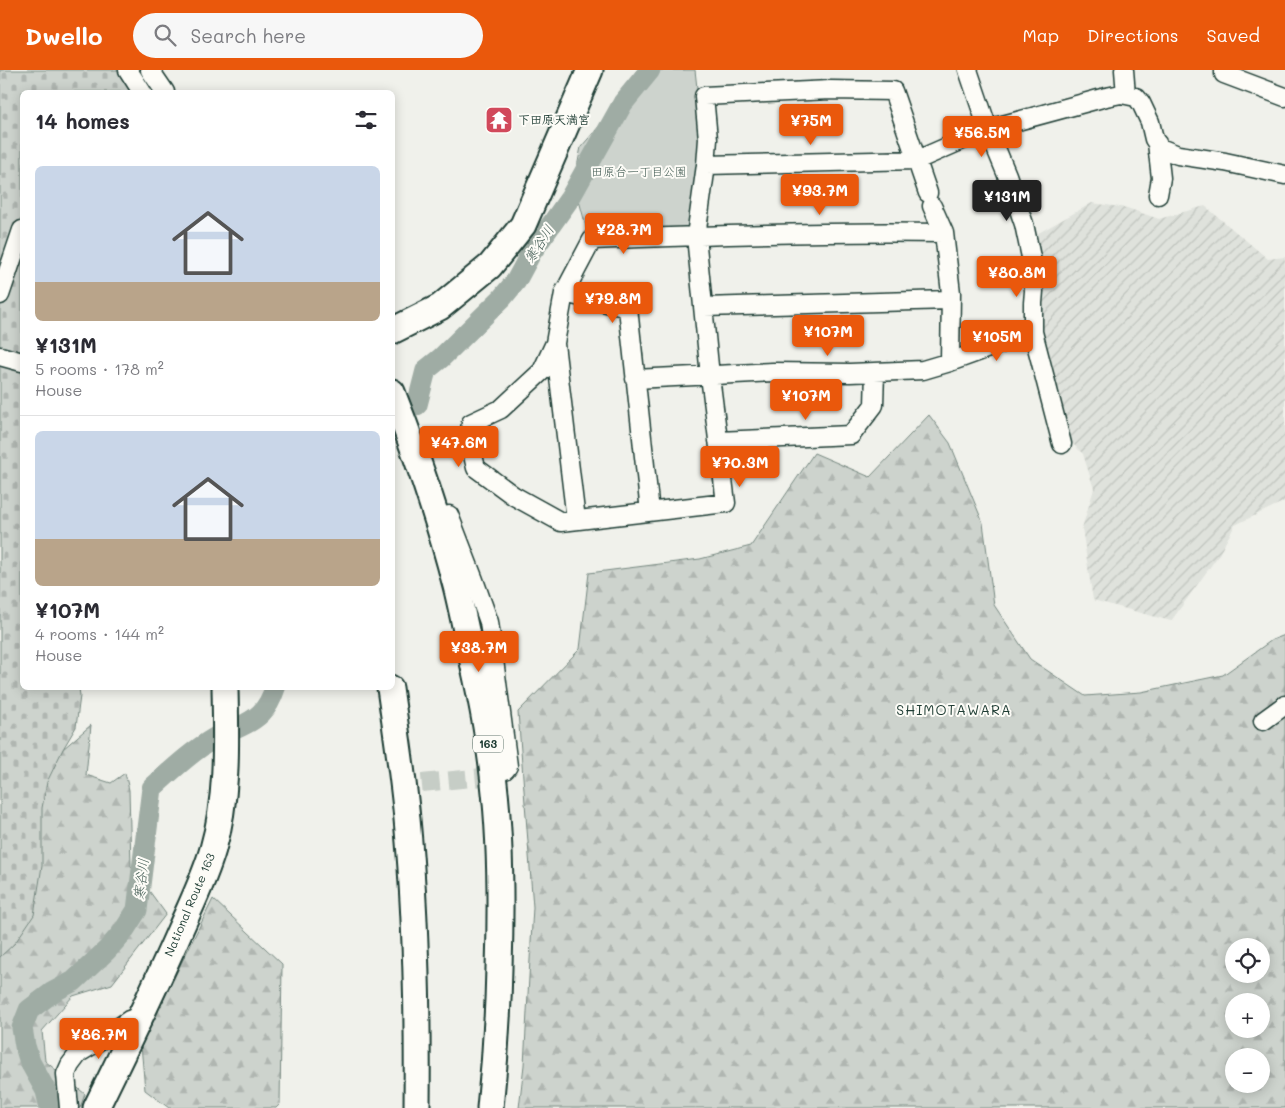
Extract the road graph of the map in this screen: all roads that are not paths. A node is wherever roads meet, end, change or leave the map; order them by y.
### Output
1 (128, 70) edge
2 (150, 70) edge
3 (590, 70) edge
4 (968, 70) edge
5 (1124, 70) edge
6 (1224, 70) edge
7 (141, 90) edge
8 (164, 90) edge
9 (1126, 95) junction
10 (1285, 97) edge
11 (988, 129) junction
12 (1156, 143) junction
13 (917, 160) junction
14 (706, 164) junction
15 (1285, 175) edge
16 (1158, 195) dead end
17 (944, 233) junction
18 (20, 236) edge
19 (696, 236) junction
20 (564, 293) junction
21 (0, 295) edge
22 (950, 300) junction
23 (704, 307) junction
24 (395, 330) edge
25 (1033, 332) junction
26 (555, 344) junction
27 (0, 356) edge
28 (20, 361) edge
29 (950, 362) junction
30 (875, 372) junction
31 (710, 376) junction
32 (636, 379) junction
33 (395, 400) edge
34 (718, 441) junction
35 (1062, 444) dead end
36 (650, 512) junction
37 (449, 515) dead end
38 (576, 520) junction
39 (465, 583) junction
40 (225, 690) edge
41 (378, 690) edge
42 (390, 690) edge
43 (1285, 705) edge
44 (1263, 721) dead end
45 (505, 770) dead end
46 (395, 781) dead end
47 (141, 1016) junction
48 (68, 1108) edge
49 (96, 1108) edge
50 (418, 1108) edge
51 (490, 1108) edge

1 - 7 street
2 - 8 street
3 - 24 highway
4 - 11 street
5 - 9 street
6 - 10 street
9 - 11 street
9 - 12 street
11 - 13 street
11 - 25 street
12 - 15 street
12 - 16 street
13 - 14 street
13 - 14 street
13 - 17 street
14 - 19 street
17 - 19 street
17 - 22 street
18 - 21 street
19 - 20 street
19 - 23 street
20 - 26 street
20 - 32 street
22 - 23 street
22 - 29 street
23 - 31 street
25 - 29 street
25 - 35 street
26 - 38 street
26 - 38 street
27 - 28 street
29 - 30 street
30 - 31 street
30 - 34 street
31 - 32 street
31 - 34 street
32 - 36 street
33 - 39 highway, 163
34 - 36 street
36 - 38 street
37 - 39 street
39 - 45 street
39 - 51 highway, 163
40 - 47 highway, National Route 163
41 - 46 street
42 - 50 highway
43 - 44 street
47 - 48 street
47 - 49 highway, National Route 163

